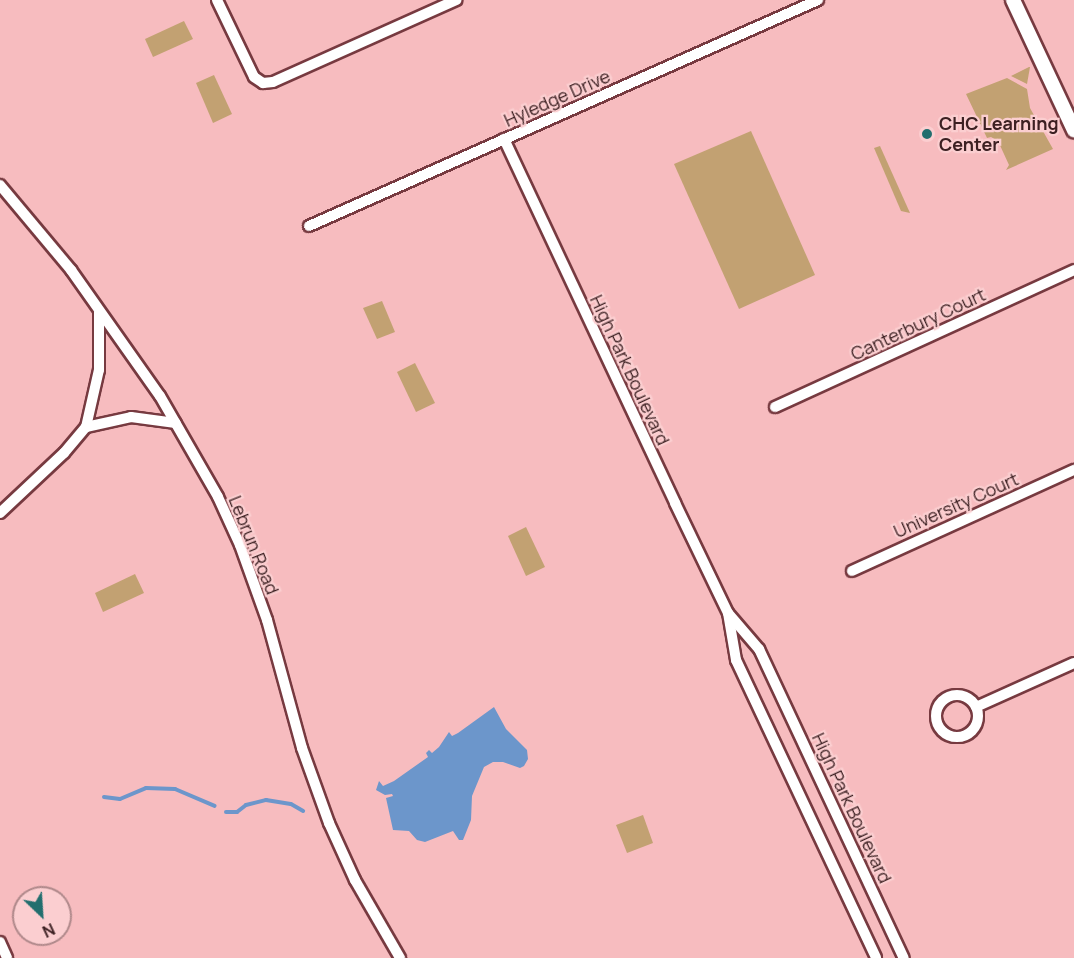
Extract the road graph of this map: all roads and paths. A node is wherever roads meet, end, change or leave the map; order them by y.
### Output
1 (217, 0) edge
2 (456, 0) edge
3 (818, 0) edge
4 (1013, 0) edge
5 (1074, 130) edge
6 (504, 139) junction
7 (0, 185) edge
8 (309, 226) dead end
9 (1074, 270) edge
10 (99, 312) junction
11 (775, 407) dead end
12 (176, 423) junction
13 (86, 426) junction
14 (1074, 470) edge
15 (0, 513) edge
16 (852, 571) dead end
17 (728, 613) junction
18 (1074, 663) edge
19 (976, 707) dead end
20 (0, 942) edge
21 (7, 958) edge
22 (400, 958) edge
23 (876, 958) edge
24 (904, 958) edge

1 - 2 street
3 - 6 street, Hyledge Drive
4 - 5 street
6 - 8 street, Hyledge Drive
6 - 17 street, High Park Boulevard
7 - 10 street, Lebrun Road
9 - 11 street, Canterbury Court
10 - 12 street, Lebrun Road
10 - 13 street
12 - 13 street
12 - 22 street, Lebrun Road
13 - 15 street
14 - 16 street, University Court
17 - 23 street, High Park Boulevard
17 - 24 street, High Park Boulevard
18 - 19 street
20 - 21 street

